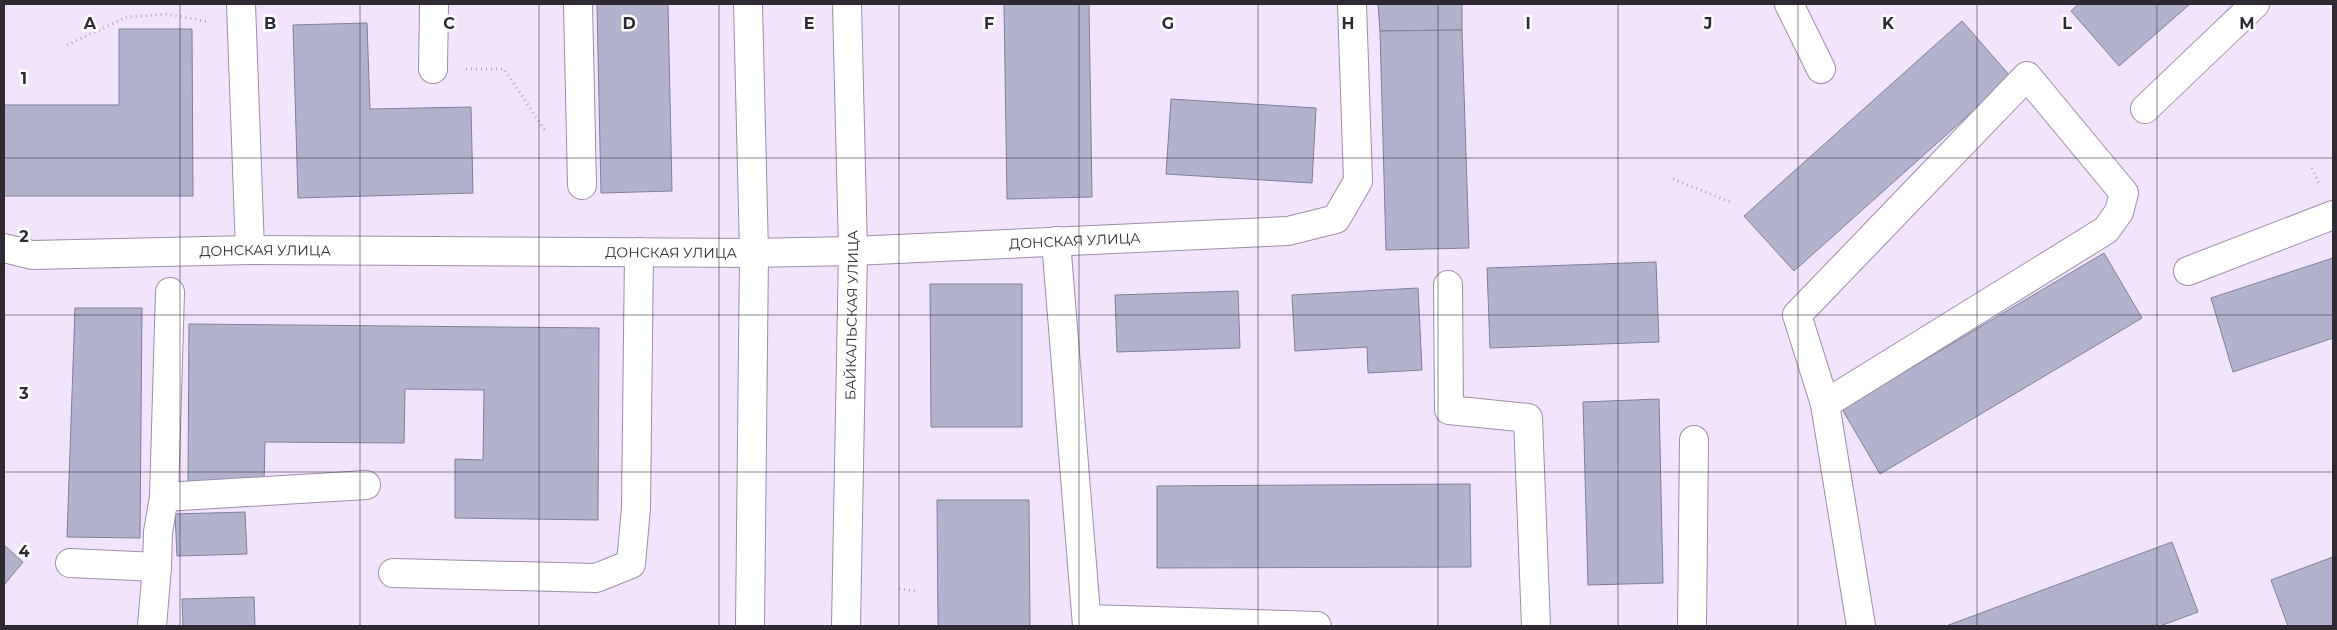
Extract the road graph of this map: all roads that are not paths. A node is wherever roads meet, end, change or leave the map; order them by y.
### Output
1 (434, 4) edge
2 (578, 4) edge
3 (748, 4) edge
4 (847, 4) edge
5 (1352, 4) edge
6 (1789, 4) edge
7 (2255, 4) edge
8 (242, 14) edge
9 (433, 69) road end
10 (1821, 69) dead end
11 (2144, 109) dead end
12 (582, 185) dead end
13 (2333, 215) edge
14 (1056, 242) junction
15 (250, 250) junction
16 (853, 251) junction
17 (639, 252) junction
18 (754, 253) junction
19 (5, 254) edge
20 (2188, 271) dead end
21 (1448, 284) dead end
22 (170, 292) dead end
23 (1825, 404) junction
24 (1694, 440) dead end
25 (366, 485) dead end
26 (164, 497) junction
27 (70, 563) dead end
28 (157, 567) junction
29 (393, 573) dead end
30 (1087, 623) edge
31 (152, 626) edge
32 (750, 626) edge
33 (846, 626) edge
34 (1317, 626) edge
35 (1536, 626) edge
36 (1692, 626) edge
37 (1861, 626) edge

1 - 9 street
2 - 12 street
3 - 18 street
4 - 16 street, БАЙКАЛЬСКАЯ УЛИЦА
5 - 14 street, ДОНСКАЯ УЛИЦА
6 - 10 street
7 - 11 street
8 - 15 street
13 - 20 street
14 - 16 street, ДОНСКАЯ УЛИЦА
14 - 30 street
15 - 17 street, ДОНСКАЯ УЛИЦА
15 - 19 street, ДОНСКАЯ УЛИЦА
16 - 18 street, ДОНСКАЯ УЛИЦА
16 - 33 street, БАЙКАЛЬСКАЯ УЛИЦА
17 - 18 street, ДОНСКАЯ УЛИЦА
17 - 29 street
18 - 32 street
21 - 35 street
22 - 26 street
23 - 23 street
23 - 37 street
24 - 36 street
25 - 26 street
26 - 28 street
27 - 28 street
28 - 31 street
30 - 34 street

